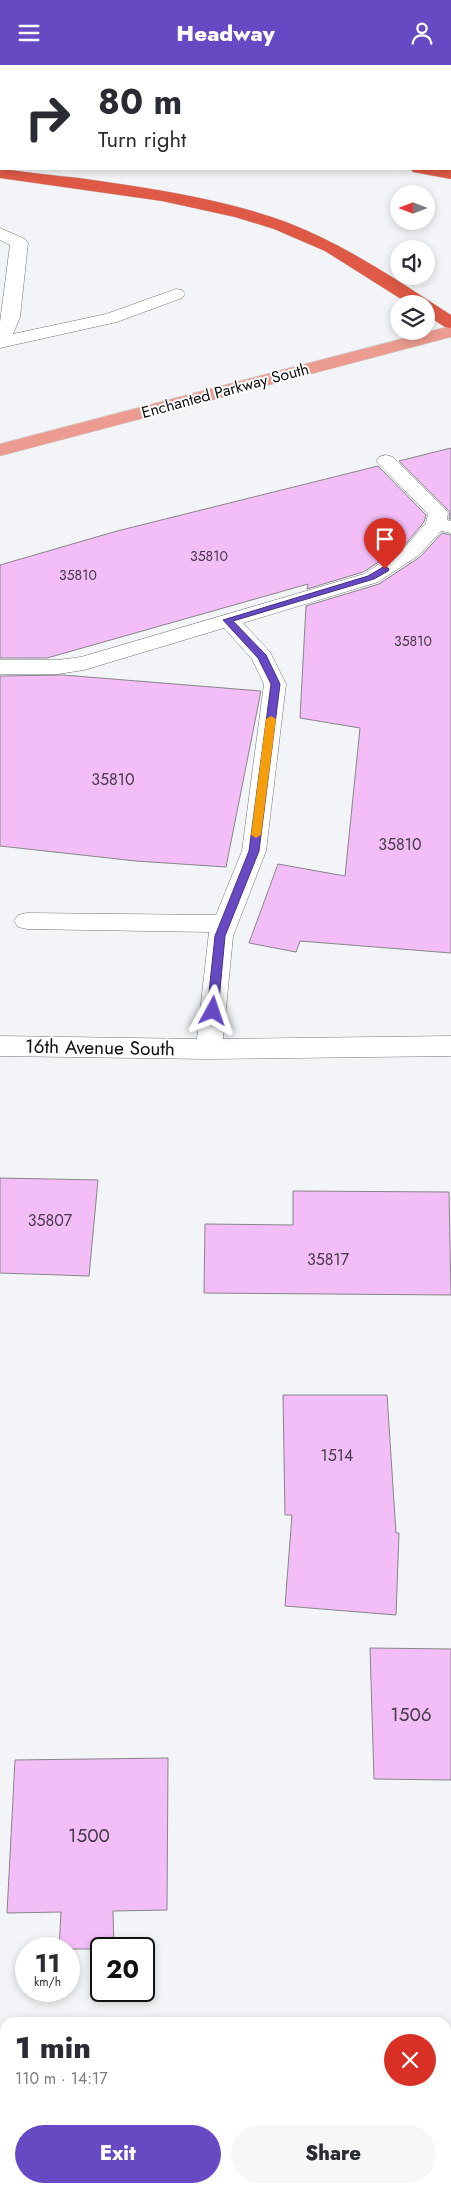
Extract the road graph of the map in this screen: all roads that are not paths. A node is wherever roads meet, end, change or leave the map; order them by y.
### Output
1 (425, 170) edge
2 (0, 173) edge
3 (451, 174) edge
4 (0, 233) edge
5 (19, 243) junction
6 (0, 244) edge
7 (176, 294) dead end
8 (407, 295) edge
9 (435, 313) edge
10 (6, 317) edge
11 (451, 323) edge
12 (451, 331) edge
13 (0, 342) edge
14 (0, 450) edge
15 (386, 461) dead end
16 (444, 525) edge
17 (228, 620) junction
18 (0, 667) edge
19 (27, 921) dead end
20 (224, 924) junction
21 (0, 1045) edge
22 (451, 1046) edge
23 (209, 1049) junction
24 (351, 1049) junction
25 (451, 1056) edge

1 - 3 highway
2 - 8 highway
4 - 5 street
5 - 6 street
5 - 10 street
7 - 13 street
9 - 11 highway
10 - 13 street
12 - 14 main road, Enchanted Parkway South
15 - 16 street
16 - 17 street
17 - 18 street
17 - 20 street
19 - 20 street
20 - 23 street
21 - 23 street, 16th Avenue South
22 - 24 street, 16th Avenue South
23 - 24 street, 16th Avenue South
24 - 25 street, 16th Avenue South

